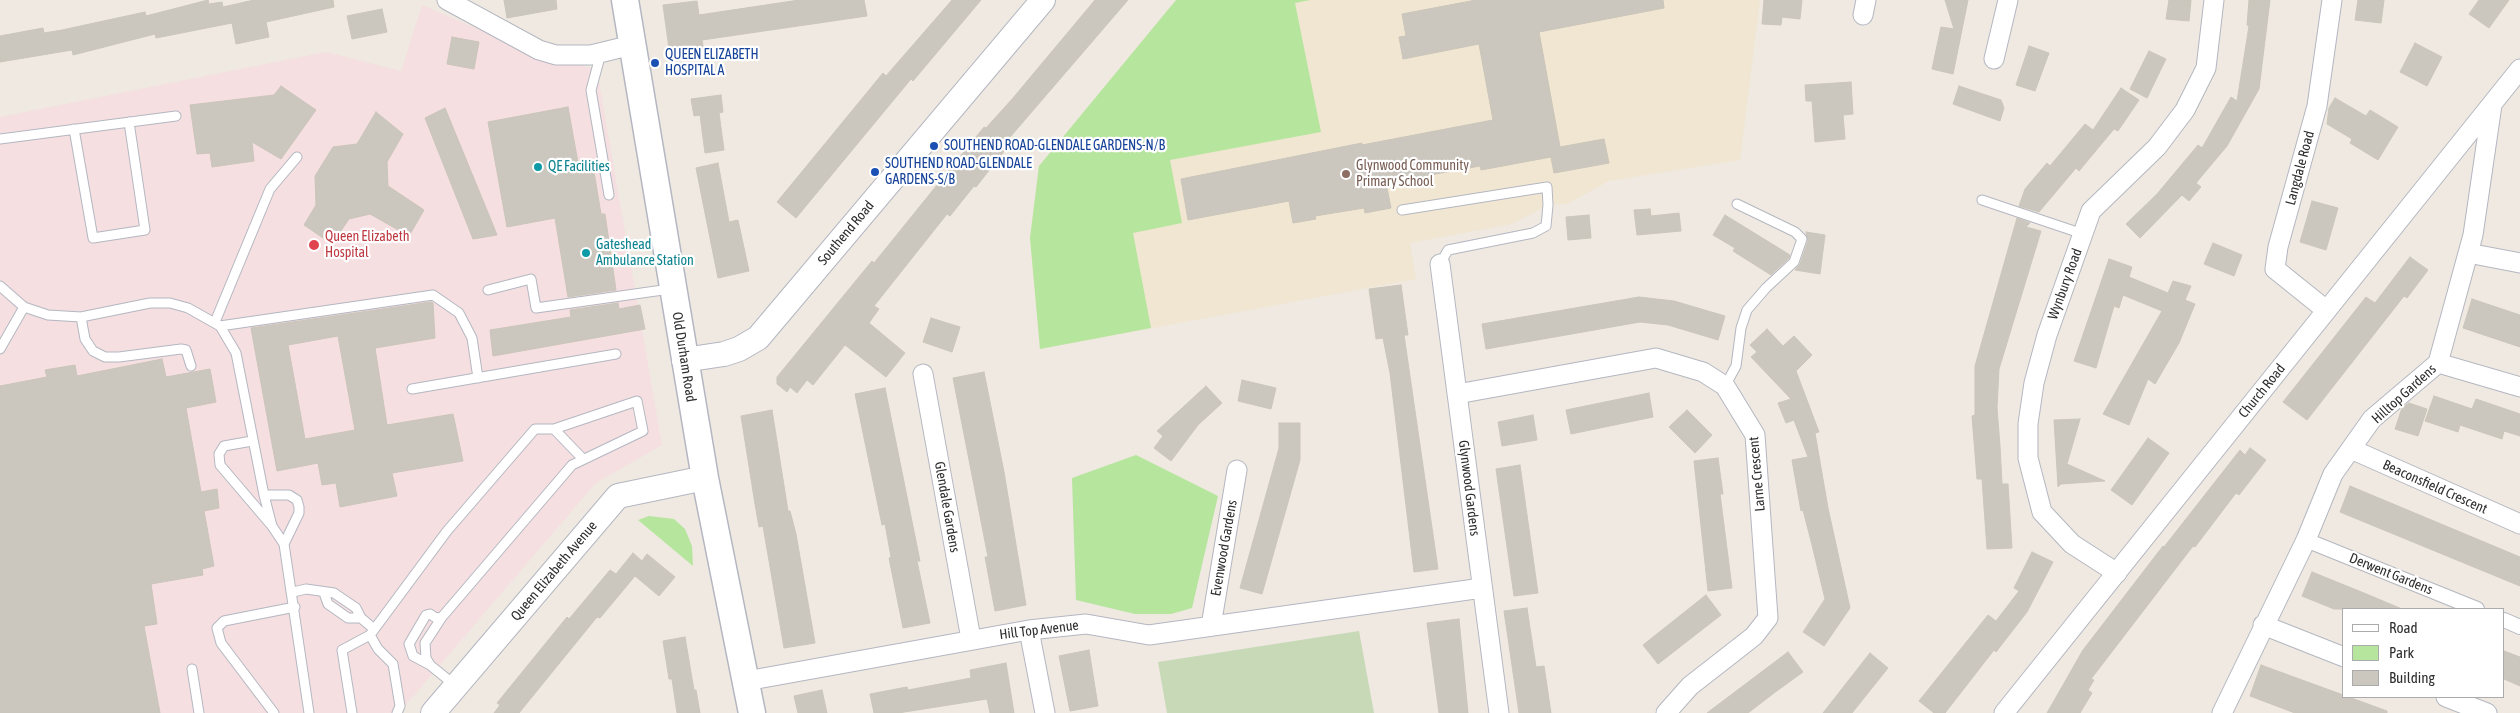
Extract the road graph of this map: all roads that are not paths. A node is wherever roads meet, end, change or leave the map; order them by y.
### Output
1 (447, 0) edge
2 (625, 0) edge
3 (1043, 0) edge
4 (2008, 0) edge
5 (2214, 0) edge
6 (2332, 0) edge
7 (632, 45) junction
8 (601, 52) junction
9 (1994, 59) dead end
10 (2520, 69) edge
11 (2493, 104) junction
12 (176, 116) dead end
13 (129, 122) junction
14 (74, 129) junction
15 (0, 139) edge
16 (297, 157) dead end
17 (610, 195) dead end
18 (1982, 200) dead end
19 (1737, 204) dead end
20 (1402, 210) dead end
21 (2083, 234) junction
22 (2468, 253) junction
23 (2520, 263) edge
24 (1440, 264) joint
25 (0, 286) edge
26 (673, 289) junction
27 (488, 290) dead end
28 (24, 307) junction
29 (2326, 310) junction
30 (81, 317) junction
31 (217, 324) junction
32 (0, 349) edge
33 (616, 354) dead end
34 (684, 360) junction
35 (2438, 363) junction
36 (191, 366) dead end
37 (923, 374) dead end
38 (478, 378) junction
39 (1725, 386) junction
40 (2520, 387) edge
41 (412, 389) dead end
42 (1457, 394) junction
43 (554, 429) junction
44 (252, 441) junction
45 (2351, 449) junction
46 (583, 459) junction
47 (1237, 470) dead end
48 (705, 478) junction
49 (264, 495) junction
50 (2520, 524) edge
51 (272, 526) junction
52 (2306, 540) junction
53 (284, 544) junction
54 (2117, 573) junction
55 (1482, 588) junction
56 (293, 592) junction
57 (324, 593) junction
58 (295, 607) junction
59 (2475, 608) edge
60 (442, 617) junction
61 (361, 618) junction
62 (2505, 620) edge
63 (2263, 625) junction
64 (1211, 626) junction
65 (2520, 627) edge
66 (1029, 630) junction
67 (372, 632) junction
68 (971, 639) junction
69 (2342, 656) edge
70 (430, 665) junction
71 (192, 669) dead end
72 (746, 681) junction
73 (456, 686) junction
74 (2449, 698) edge
75 (199, 713) edge
76 (274, 713) edge
77 (309, 713) edge
78 (352, 713) edge
79 (397, 713) edge
80 (433, 713) edge
81 (752, 713) edge
82 (1045, 713) edge
83 (1499, 713) edge
84 (1666, 713) edge
85 (2004, 713) edge
86 (2222, 713) edge
87 (2488, 713) edge

1 - 8 street
2 - 7 main road, Old Durham Road
3 - 34 street, Southend Road
4 - 9 street
5 - 21 street, Wynbury Road
6 - 29 street, Langdale Road
7 - 8 street
7 - 26 main road, Old Durham Road
8 - 17 lane
10 - 11 street, Church Road
11 - 22 street, Hilltop Gardens
11 - 29 street, Church Road
12 - 13 lane
13 - 14 lane
13 - 14 lane
14 - 15 lane
16 - 31 lane
18 - 21 lane
19 - 39 lane
20 - 24 lane
21 - 54 street, Wynbury Road
22 - 23 street
22 - 35 street, Hilltop Gardens
24 - 42 street, Glynwood Gardens
25 - 28 lane
26 - 27 lane
26 - 34 main road, Old Durham Road
28 - 30 lane
28 - 32 lane
29 - 54 street, Church Road
30 - 31 lane
30 - 36 lane
31 - 38 lane
31 - 44 lane
33 - 38 lane
34 - 48 main road, Old Durham Road
35 - 40 street
35 - 45 street, Hilltop Gardens
37 - 68 street, Glendale Gardens
38 - 41 lane
39 - 42 street, Larne Crescent
39 - 84 street, Larne Crescent
42 - 55 street, Glynwood Gardens
43 - 46 lane
43 - 46 lane
43 - 67 lane
44 - 49 lane
44 - 51 lane
45 - 50 street, Beaconsfield Crescent
45 - 52 street, Hilltop Gardens
46 - 60 lane
47 - 64 street, Evenwood Gardens
48 - 72 main road, Old Durham Road
48 - 73 street, Queen Elizabeth Avenue
49 - 51 lane
49 - 53 lane
51 - 53 lane
52 - 59 street, Derwent Gardens
52 - 63 street, Hilltop Gardens
53 - 56 lane
54 - 85 street, Church Road
55 - 64 street, Hill Top Avenue
55 - 83 street, Glynwood Gardens
56 - 57 lane
56 - 58 lane
57 - 61 lane
57 - 61 lane
58 - 76 lane
58 - 77 lane
60 - 70 lane
60 - 70 lane
61 - 67 lane
62 - 65 street
63 - 69 street
63 - 86 street, Hilltop Gardens
64 - 66 street, Hill Top Avenue
66 - 68 street, Hill Top Avenue
66 - 82 street
67 - 78 lane
67 - 79 lane
68 - 72 street, Hill Top Avenue
70 - 73 lane
71 - 75 lane
72 - 81 main road, Old Durham Road
73 - 80 street, Queen Elizabeth Avenue
74 - 87 street

